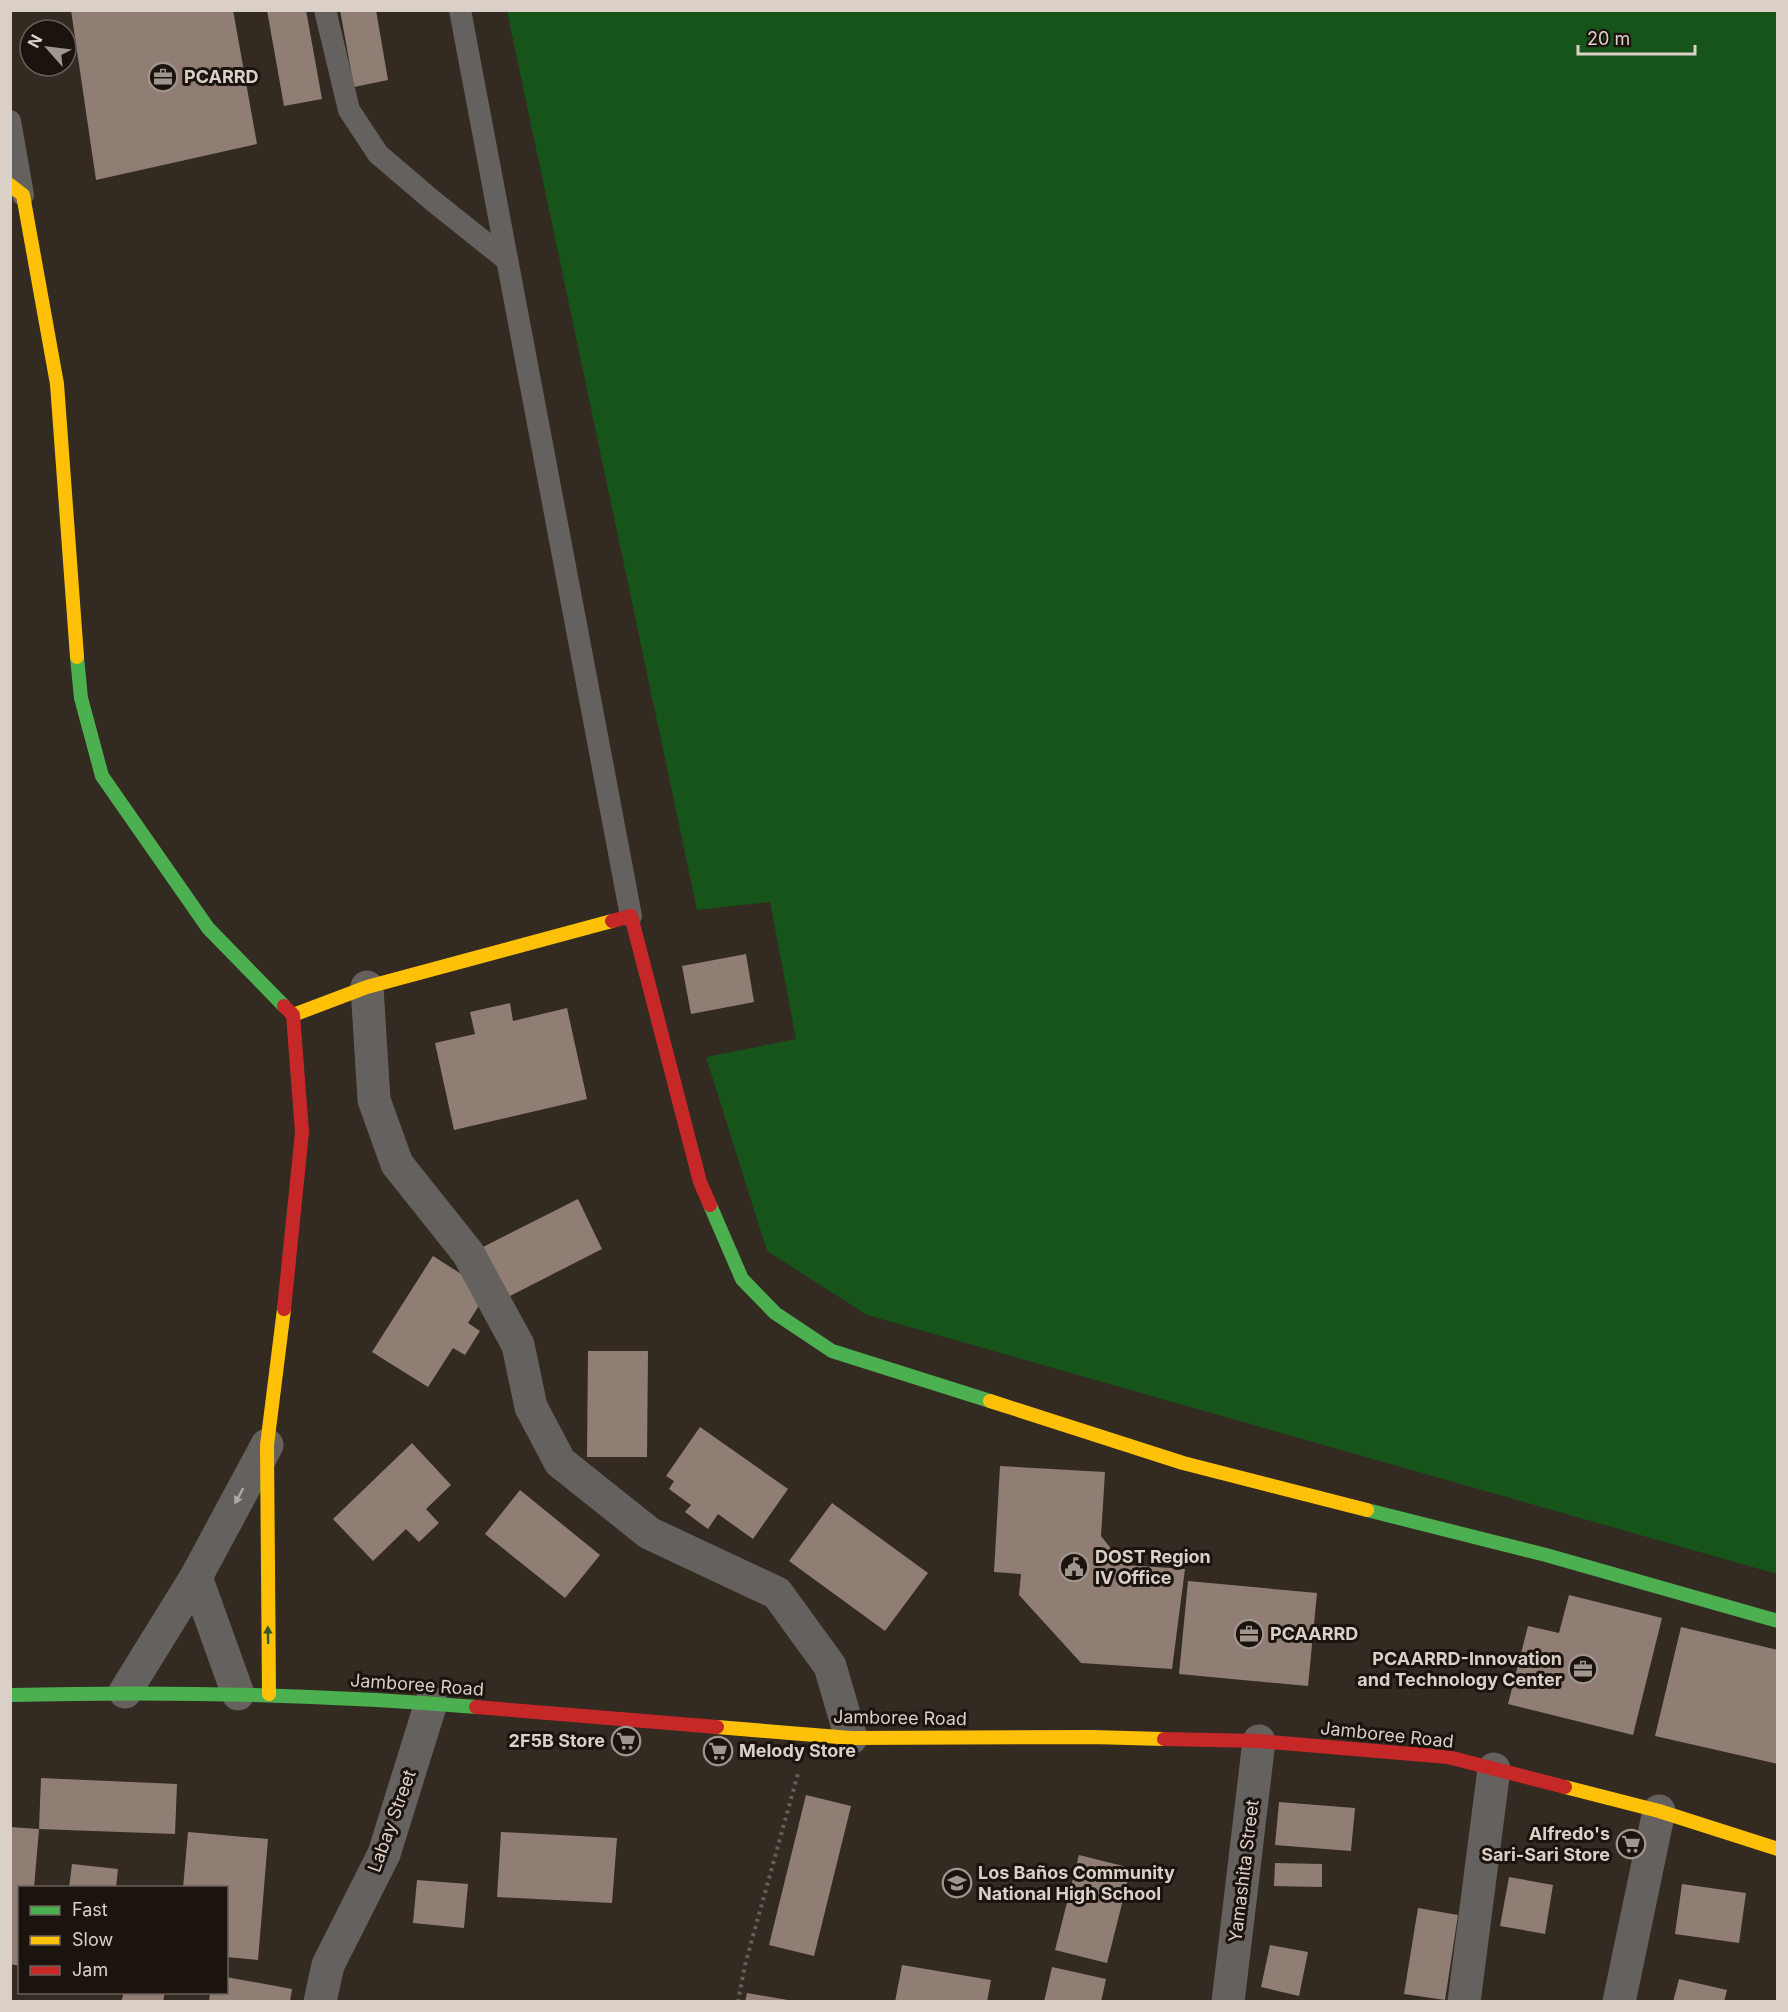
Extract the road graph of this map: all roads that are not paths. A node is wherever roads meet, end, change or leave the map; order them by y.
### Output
1 (325, 10) edge
2 (460, 10) edge
3 (10, 121) edge
4 (17, 190) edge
5 (507, 260) junction
6 (631, 916) junction
7 (367, 987) junction
8 (293, 1015) junction
9 (267, 1444) junction
10 (196, 1577) junction
11 (1778, 1621) edge
12 (125, 1692) junction
13 (253, 1694) junction
14 (10, 1695) edge
15 (431, 1703) junction
16 (851, 1738) junction
17 (1259, 1741) junction
18 (1494, 1769) junction
19 (1659, 1811) junction
20 (1778, 1849) edge
21 (320, 2001) edge
22 (1228, 2001) edge
23 (1464, 2001) edge
24 (1619, 2001) edge

1 - 5 lane
2 - 5 lane
3 - 4 lane
4 - 8 street
5 - 6 lane
6 - 7 street
6 - 11 street
7 - 8 street
7 - 16 street
8 - 9 street
9 -> 10 street
13 -> 9 street
10 - 12 street
10 - 13 street
12 - 13 street, Jamboree Road
12 - 14 street, Jamboree Road
13 - 15 street, Jamboree Road
15 - 16 street, Jamboree Road
15 - 21 street, Labay Street
16 - 17 street, Jamboree Road
17 - 18 street, Jamboree Road
17 - 22 street, Yamashita Street
18 - 19 street, Jamboree Road
18 - 23 street
19 - 20 street, Jamboree Road
19 - 24 street

